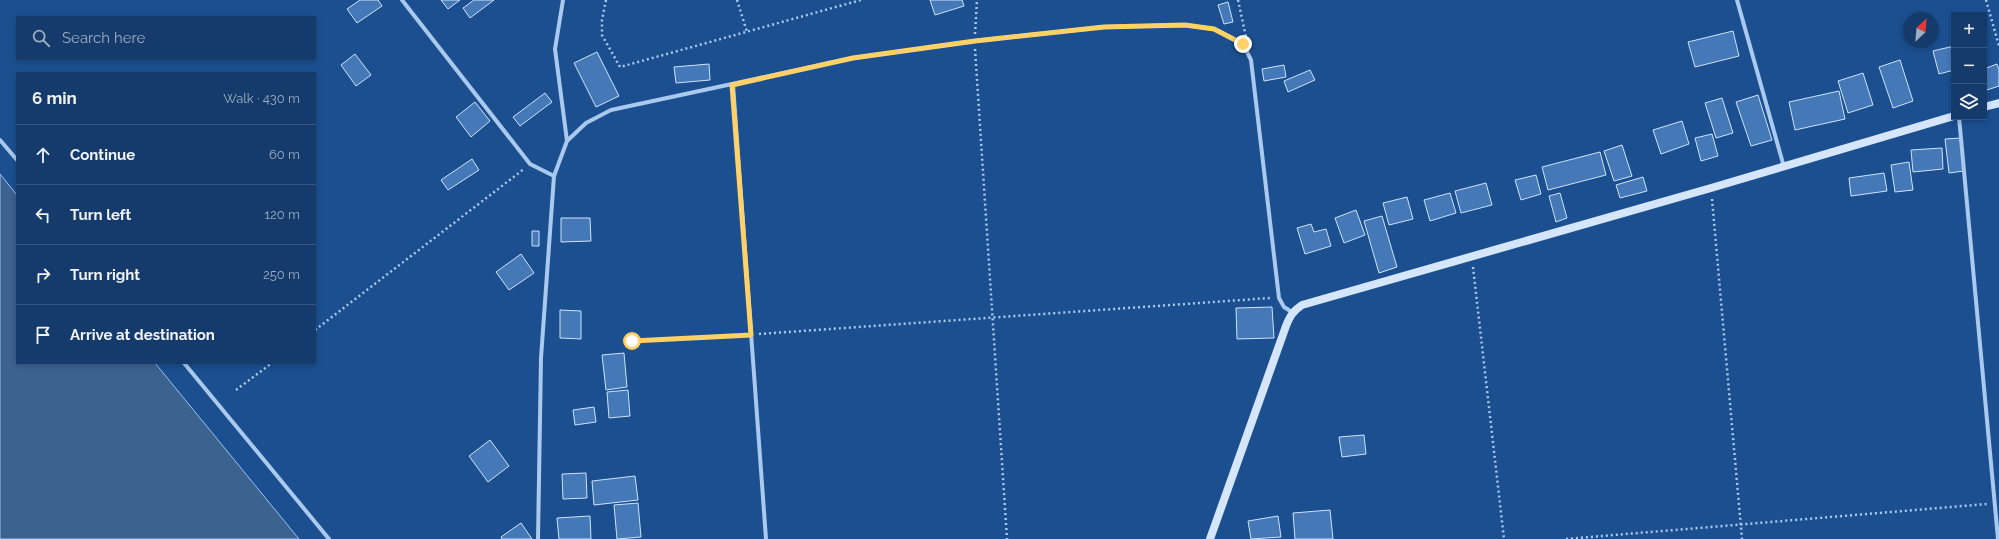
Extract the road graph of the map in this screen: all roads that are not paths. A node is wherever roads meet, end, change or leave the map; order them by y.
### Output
1 (402, 0) edge
2 (563, 0) edge
3 (1737, 0) edge
4 (732, 85) junction
5 (1999, 103) edge
6 (1987, 106) edge
7 (1951, 117) edge
8 (1959, 120) edge
9 (0, 140) edge
10 (567, 141) junction
11 (16, 159) edge
12 (1784, 166) junction
13 (554, 176) junction
14 (1292, 312) junction
15 (185, 364) edge
16 (329, 539) edge
17 (538, 539) edge
18 (766, 539) edge
19 (1210, 539) edge
20 (1998, 539) edge

1 - 13 street
2 - 10 street
3 - 12 street
4 - 10 street
4 - 14 street
4 - 18 street
5 - 6 street
7 - 12 street
8 - 20 street
9 - 11 street
10 - 13 street
12 - 14 street
13 - 17 street
14 - 19 street
15 - 16 street

